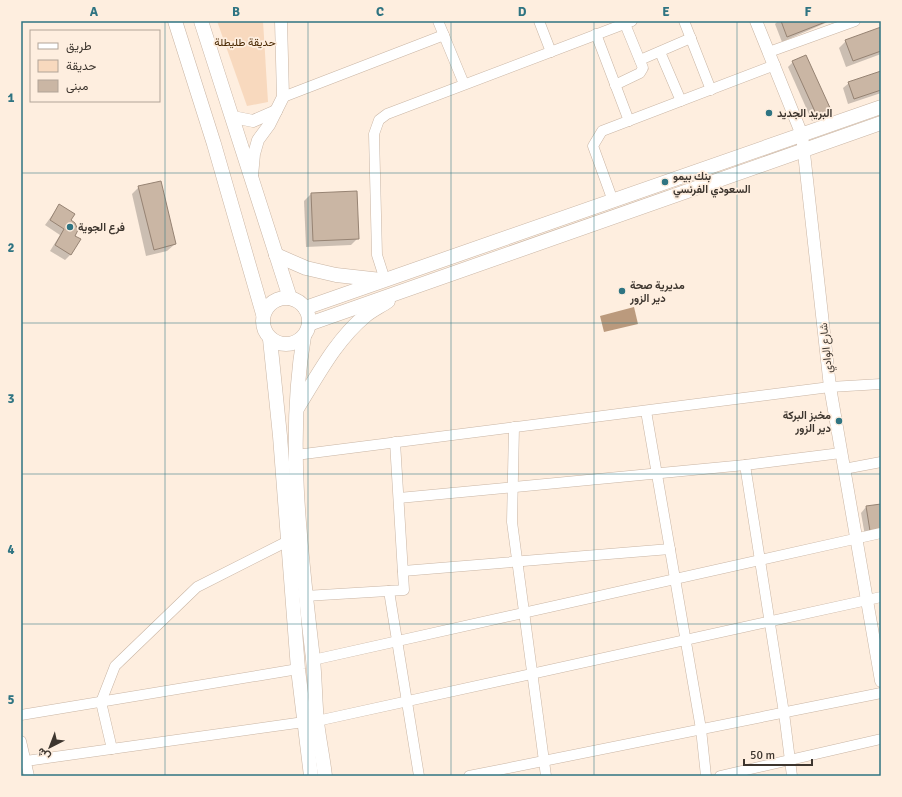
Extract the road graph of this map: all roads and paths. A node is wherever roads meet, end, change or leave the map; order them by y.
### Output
1 (175, 21) edge
2 (201, 21) edge
3 (281, 21) edge
4 (539, 21) edge
5 (684, 21) edge
6 (756, 21) edge
7 (441, 22) edge
8 (628, 22) edge
9 (850, 22) edge
10 (608, 25) edge
11 (596, 34) junction
12 (444, 35) junction
13 (691, 38) junction
14 (551, 52) junction
15 (660, 52) junction
16 (769, 52) junction
17 (640, 60) junction
18 (775, 65) junction
19 (464, 84) junction
20 (615, 85) junction
21 (711, 90) junction
22 (283, 97) junction
23 (681, 101) junction
24 (881, 107) edge
25 (276, 111) junction
26 (233, 117) junction
27 (629, 121) junction
28 (881, 123) edge
29 (802, 136) junction
30 (804, 150) junction
31 (252, 176) junction
32 (612, 201) junction
33 (276, 255) junction
34 (385, 280) junction
35 (406, 289) junction
36 (290, 298) junction
37 (305, 308) junction
38 (263, 314) junction
39 (306, 330) junction
40 (270, 339) junction
41 (881, 384) edge
42 (830, 388) junction
43 (297, 409) junction
44 (646, 411) junction
45 (514, 427) junction
46 (395, 442) junction
47 (841, 453) junction
48 (296, 455) junction
49 (881, 462) edge
50 (745, 465) junction
51 (844, 470) junction
52 (657, 473) junction
53 (512, 487) junction
54 (399, 498) junction
55 (881, 533) edge
56 (856, 538) junction
57 (288, 541) junction
58 (670, 549) junction
59 (760, 560) junction
60 (517, 562) junction
61 (403, 572) junction
62 (675, 579) junction
63 (389, 591) junction
64 (305, 596) junction
65 (881, 597) edge
66 (867, 600) junction
67 (524, 613) junction
68 (770, 622) junction
69 (685, 640) junction
70 (397, 641) junction
71 (878, 650) edge
72 (313, 660) junction
73 (298, 669) junction
74 (532, 674) junction
75 (881, 681) edge
76 (881, 693) edge
77 (101, 702) junction
78 (406, 702) junction
79 (784, 713) junction
80 (21, 715) edge
81 (310, 722) junction
82 (701, 729) junction
83 (881, 739) edge
84 (21, 741) edge
85 (112, 749) junction
86 (789, 760) junction
87 (26, 761) junction
88 (545, 761) junction
89 (29, 776) edge
90 (310, 776) edge
91 (325, 776) edge
92 (419, 776) edge
93 (469, 776) edge
94 (546, 776) edge
95 (706, 776) edge
96 (720, 776) edge
97 (792, 776) edge

1 - 38 main road
2 - 26 main road
3 - 22 street
4 - 14 street
5 - 13 street
6 - 16 street, شارع الوادي
7 - 12 street
8 - 10 street
8 - 17 street
9 - 16 street
10 - 11 street
11 - 14 street
11 - 20 street
12 - 19 street
12 - 22 street
13 - 15 street
13 - 21 street
14 - 19 street
15 - 17 street
15 - 23 street
16 - 18 street, شارع الوادي
17 - 20 street
18 - 21 street
18 - 29 street, شارع الوادي
19 - 34 street
20 - 27 street
21 - 23 street
22 - 25 street
23 - 27 street
24 - 29 main road
25 - 26 street
25 - 31 street
26 - 31 main road
27 - 32 street
28 - 30 main road
29 - 30 street, شارع الوادي
29 - 32 main road
30 - 35 main road
30 - 42 street, شارع الوادي
31 - 33 main road
32 - 34 main road
33 - 34 main road
33 - 36 main road
34 - 37 main road
35 - 39 main road
35 - 43 main road
36 - 37 main road
36 - 38 main road
37 - 39 main road
38 - 40 main road
39 - 40 main road
39 - 43 main road
40 - 57 main road
41 - 42 street
42 - 44 street
42 - 47 street, شارع الوادي
43 - 48 main road
44 - 45 street
44 - 52 street
45 - 46 street
45 - 53 street
46 - 48 street
46 - 54 street
47 - 50 street
47 - 51 street, شارع الوادي
48 - 64 main road
49 - 51 street
50 - 52 street
50 - 59 street
51 - 56 street, شارع الوادي
52 - 53 street
52 - 58 street
53 - 54 street
53 - 60 street
54 - 61 street
55 - 56 street
56 - 59 street
56 - 66 street, شارع الوادي
57 - 73 main road
57 - 77 street
58 - 60 street
58 - 62 street
59 - 62 street
59 - 68 street
60 - 61 street
60 - 67 street
61 - 63 street
62 - 67 street
62 - 69 street
63 - 64 street
63 - 70 street
64 - 72 main road
65 - 66 street
66 - 68 street
66 - 71 street, شارع الوادي
67 - 70 street
67 - 74 street
68 - 69 street
68 - 79 street
69 - 74 street
69 - 82 street
70 - 72 street
70 - 78 street
71 - 75 street, شارع الوادي
72 - 81 main road
73 - 77 street
73 - 81 main road
74 - 78 street
74 - 88 street
76 - 79 street
77 - 80 street
77 - 85 street
78 - 81 street
78 - 92 street
79 - 82 street
79 - 86 street
81 - 85 street
81 - 90 main road
81 - 91 main road
82 - 88 street
82 - 95 street
83 - 86 street
84 - 87 street
85 - 87 street
86 - 96 street
86 - 97 street
87 - 89 street
88 - 93 street
88 - 94 street

